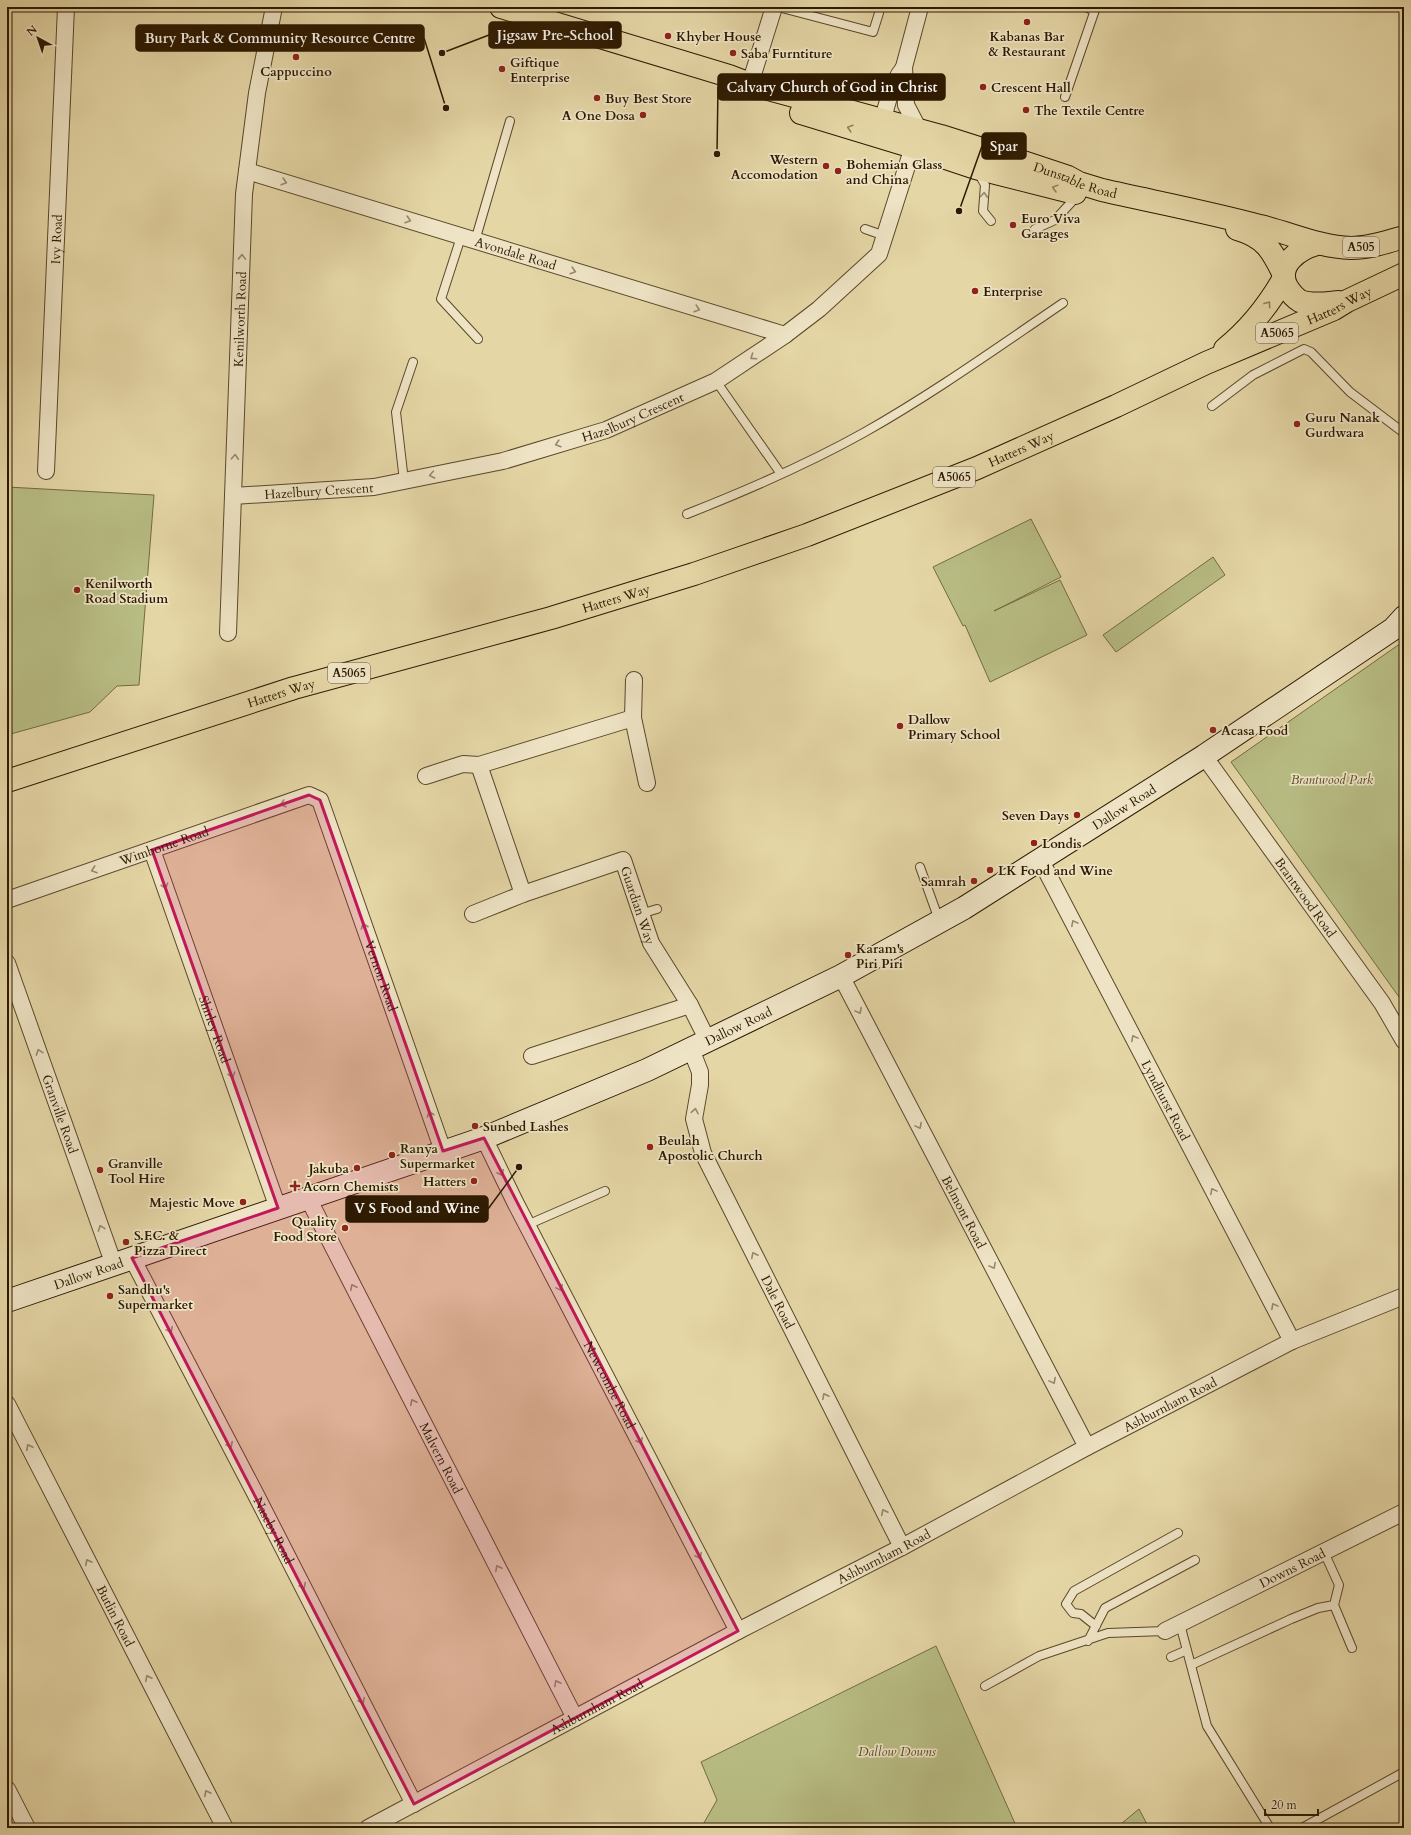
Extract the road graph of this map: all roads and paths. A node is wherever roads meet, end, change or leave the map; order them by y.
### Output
1 (66, 7) edge
2 (274, 7) edge
3 (501, 7) edge
4 (774, 7) edge
5 (778, 7) edge
6 (920, 7) edge
7 (1086, 7) edge
8 (1095, 9) edge
9 (879, 13) dead end
10 (904, 67) junction
11 (750, 84) junction
12 (1065, 97) dead end
13 (510, 121) dead end
14 (883, 130) junction
15 (916, 138) junction
16 (976, 168) junction
17 (247, 171) junction
18 (1079, 194) junction
19 (991, 221) dead end
20 (1035, 228) dead end
21 (865, 229) dead end
22 (885, 236) junction
23 (1404, 237) edge
24 (468, 239) junction
25 (1317, 244) junction
26 (1404, 274) edge
27 (1284, 276) junction
28 (1347, 301) junction
29 (1063, 303) dead end
30 (785, 335) junction
31 (478, 339) dead end
32 (413, 362) dead end
33 (1206, 363) junction
34 (716, 381) junction
35 (1212, 406) dead end
36 (1404, 432) edge
37 (46, 471) dead end
38 (781, 474) junction
39 (404, 481) junction
40 (233, 496) junction
41 (686, 514) dead end
42 (1404, 617) edge
43 (228, 633) dead end
44 (634, 680) dead end
45 (633, 718) junction
46 (1204, 756) junction
47 (480, 765) junction
48 (426, 776) dead end
49 (7, 781) edge
50 (647, 783) dead end
51 (320, 800) joint
52 (152, 850) junction
53 (1040, 859) junction
54 (920, 867) dead end
55 (523, 894) junction
56 (7, 900) edge
57 (657, 909) dead end
58 (473, 914) dead end
59 (640, 914) junction
60 (940, 922) junction
61 (7, 962) edge
62 (841, 976) junction
63 (690, 1005) junction
64 (1404, 1041) edge
65 (699, 1045) junction
66 (532, 1056) dead end
67 (484, 1138) junction
68 (443, 1151) junction
69 (604, 1191) dead end
70 (308, 1198) junction
71 (278, 1208) junction
72 (527, 1225) junction
73 (123, 1261) junction
74 (1404, 1296) edge
75 (7, 1302) edge
76 (1292, 1340) junction
77 (7, 1404) edge
78 (1087, 1447) junction
79 (1404, 1512) edge
80 (1178, 1533) dead end
81 (902, 1547) junction
82 (1324, 1552) junction
83 (1195, 1560) dead end
84 (1334, 1605) junction
85 (1180, 1624) junction
86 (1096, 1626) junction
87 (738, 1631) junction
88 (1165, 1631) joint
89 (1088, 1641) junction
90 (1352, 1648) dead end
91 (1187, 1650) junction
92 (1171, 1657) dead end
93 (1191, 1665) junction
94 (985, 1686) dead end
95 (575, 1718) junction
96 (1404, 1772) edge
97 (7, 1789) edge
98 (414, 1804) junction
99 (28, 1828) edge
100 (225, 1828) edge
101 (368, 1828) edge
102 (1270, 1828) edge
103 (1302, 1828) edge

1 - 37 street, Ivy Road
2 - 17 street, Kenilworth Road
3 - 11 main road, Dunstable Road
4 - 11 street
5 - 9 lane
6 - 10 street
7 - 8 lane
8 - 12 lane
10 - 14 street
10 - 15 street
11 - 14 main road, Dunstable Road
13 - 24 lane
14 - 15 main road, Dunstable Road
15 - 16 main road, Dunstable Road
15 - 22 street, Hazelbury Crescent
15 - 25 main road, Dunstable Road
18 -> 16 main road, Dunstable Road
19 -> 16 lane
17 -> 24 street, Avondale Road
40 -> 17 street, Kenilworth Road
18 - 20 lane
18 - 27 main road, Dunstable Road
21 - 22 lane
22 - 30 street, Hazelbury Crescent
23 - 25 main road, Dunstable Road / A505
24 -> 30 street, Avondale Road
24 - 31 lane
25 - 27 main road, Hatters Way
26 - 28 main road, Hatters Way
27 - 28 main road, Dunstable Road
33 -> 27 main road, Hatters Way / A5065
28 - 33 main road, Hatters Way / A5065
29 - 38 lane
30 -> 34 street, Hazelbury Crescent
32 - 39 lane
33 - 49 main road, Hatters Way / A5065
34 - 38 lane
34 -> 39 street, Hazelbury Crescent
35 - 36 lane
38 - 41 lane
39 - 40 street, Hazelbury Crescent
40 - 43 street, Kenilworth Road
42 - 46 street, Dallow Road
44 - 45 street
45 - 47 street
45 - 50 street
46 - 53 street, Dallow Road
46 - 64 street, Brantwood Road
47 - 48 street
47 - 55 street
51 -> 52 street, Wimborne Road
68 -> 51 street, Vernon Road
52 -> 56 street, Wimborne Road
52 -> 71 street, Shirley Road
53 - 60 street, Dallow Road
76 -> 53 street, Lyndhurst Road
54 - 60 lane
55 - 58 street, Guardian Way
55 - 59 street, Guardian Way
57 - 59 lane
59 - 63 street, Guardian Way
60 - 62 street, Dallow Road
73 -> 61 street, Granville Road
62 - 65 street, Dallow Road
62 -> 78 street, Belmont Road
63 - 65 street, Guardian Way
63 - 66 street
65 - 67 street, Dallow Road
81 -> 65 street, Dale Road
67 - 68 street, Dallow Road
67 -> 72 street, Newcombe Road
68 - 70 street, Dallow Road
69 - 72 lane
70 - 71 street, Dallow Road
95 -> 70 street, Malvern Road
71 - 73 street, Dallow Road
72 -> 87 street, Newcombe Road
73 - 75 street, Dallow Road
73 -> 98 street, Naseby Road
74 - 76 street, Ashburnham Road
76 - 78 street, Ashburnham Road
100 -> 77 street, Butlin Road
78 - 81 street, Ashburnham Road
79 - 82 street, Downs Road
80 - 86 lane
81 - 87 street, Ashburnham Road
82 - 84 lane
82 - 85 street, Downs Road
83 - 86 lane
84 - 90 lane
84 - 93 lane
85 - 88 street, Downs Road
85 - 91 lane
86 - 89 lane
87 - 95 street, Ashburnham Road
88 - 89 lane
89 - 94 lane
91 - 92 lane
91 - 93 lane
93 - 102 lane
95 - 98 street, Ashburnham Road
96 - 103 lane
97 - 99 street
98 - 101 street, Ashburnham Road

